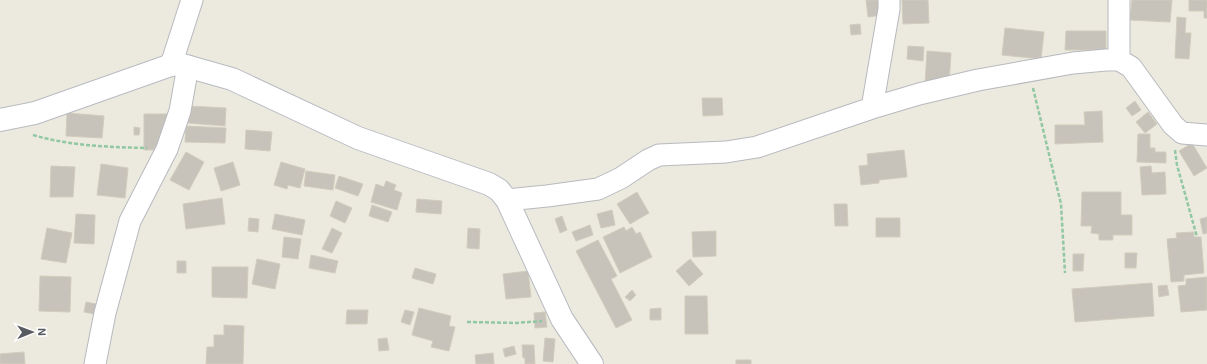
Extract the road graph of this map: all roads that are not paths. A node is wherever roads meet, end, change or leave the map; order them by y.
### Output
1 (192, 0) edge
2 (888, 0) edge
3 (1119, 0) edge
4 (1119, 60) junction
5 (180, 65) junction
6 (872, 108) junction
7 (0, 120) edge
8 (1207, 135) edge
9 (507, 200) junction
10 (95, 364) edge
11 (592, 364) edge

1 - 5 street
2 - 6 street
3 - 4 street
4 - 6 street
4 - 8 street
5 - 7 street
5 - 9 street
5 - 10 street
6 - 9 street
9 - 11 street

